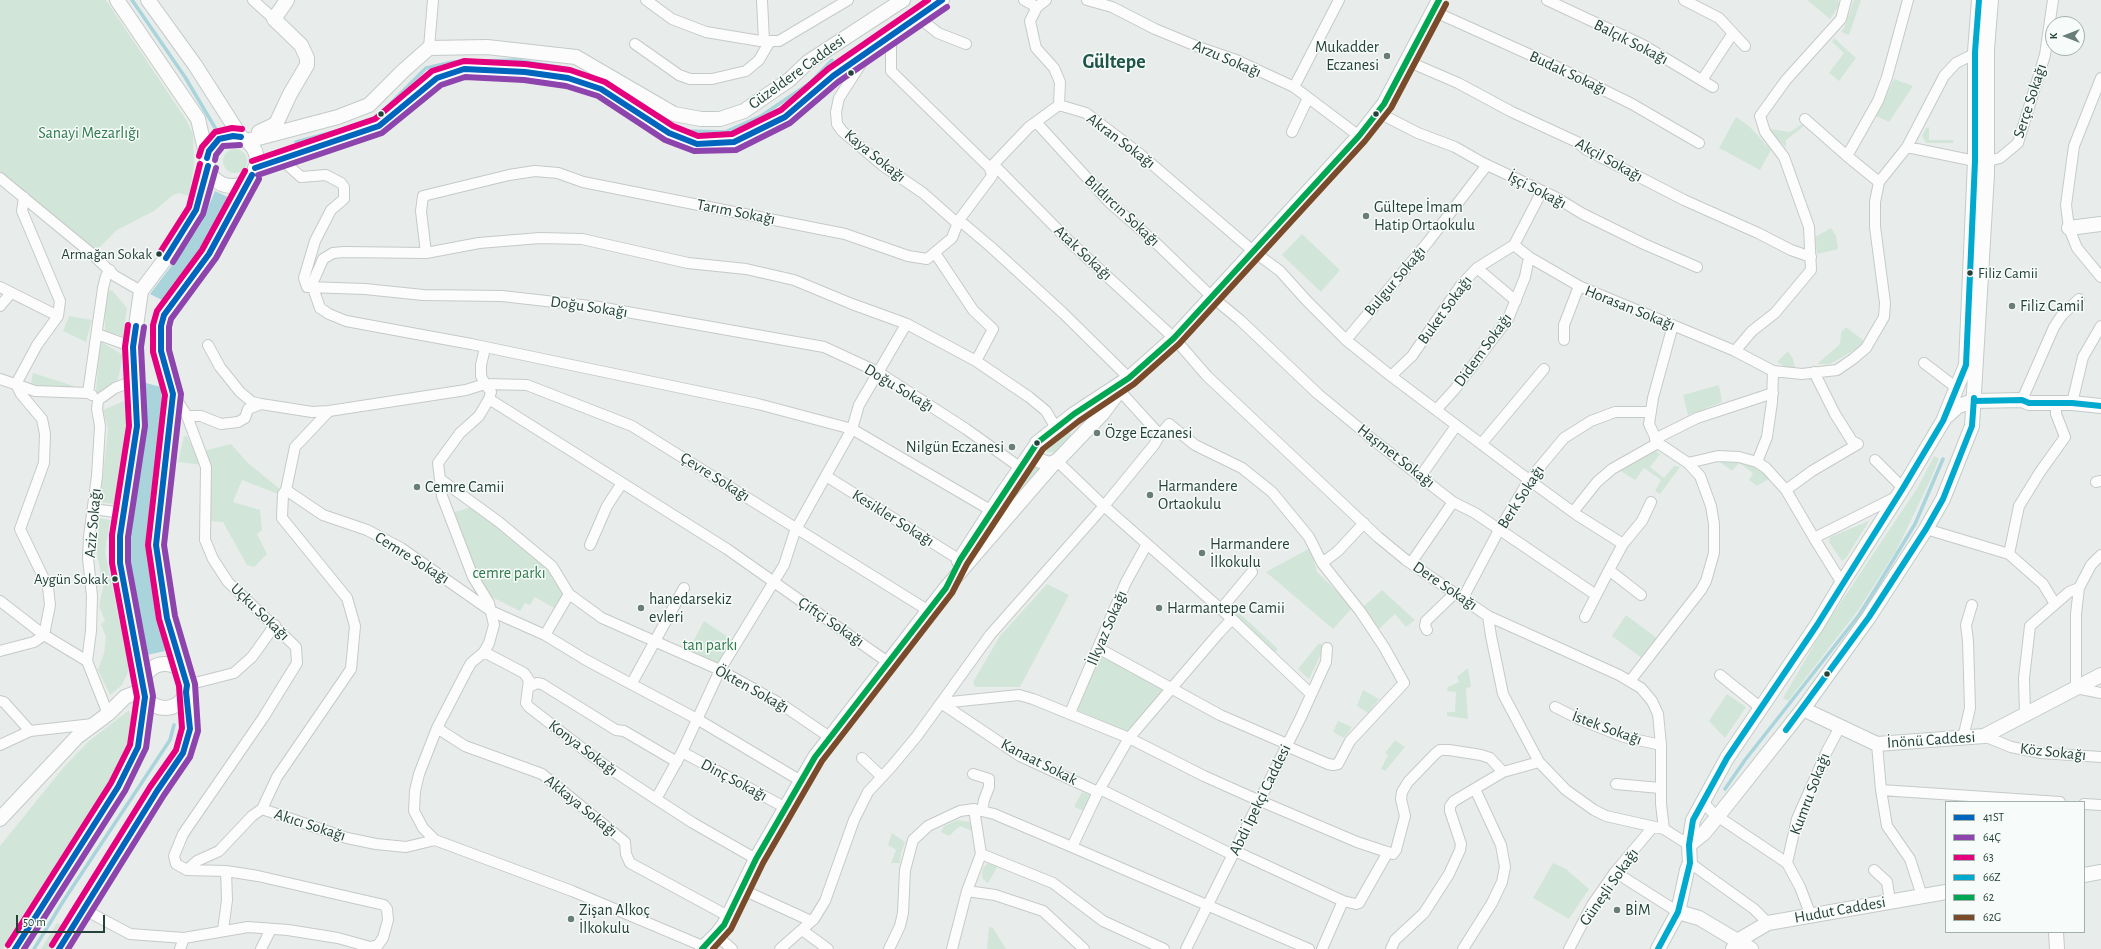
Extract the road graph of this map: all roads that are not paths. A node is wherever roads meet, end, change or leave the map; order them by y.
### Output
1 (117, 0) edge
2 (148, 0) edge
3 (253, 0) edge
4 (287, 0) edge
5 (433, 0) edge
6 (646, 0) edge
7 (762, 0) edge
8 (848, 0) edge
9 (903, 0) edge
10 (942, 0) edge
11 (1024, 0) edge
12 (1046, 0) edge
13 (1086, 0) edge
14 (1339, 0) edge
15 (1547, 0) edge
16 (1684, 0) edge
17 (1846, 0) edge
18 (1908, 0) edge
19 (1980, 0) edge
20 (1991, 0) edge
21 (2053, 0) edge
22 (1436, 6) edge
23 (1037, 7) junction
24 (918, 17) junction
25 (274, 19) junction
26 (1732, 33) junction
27 (891, 35) junction
28 (767, 41) junction
29 (635, 44) dead end
30 (966, 44) dead end
31 (1745, 46) dead end
32 (429, 48) junction
33 (1981, 50) junction
34 (869, 51) junction
35 (576, 57) junction
36 (1407, 61) junction
37 (568, 78) junction
38 (2101, 78) edge
39 (1702, 80) junction
40 (1294, 87) junction
41 (1713, 87) dead end
42 (1308, 98) junction
43 (1059, 105) junction
44 (1377, 112) junction
45 (1805, 119) dead end
46 (1036, 122) junction
47 (1292, 132) dead end
48 (1359, 136) junction
49 (244, 139) junction
50 (1699, 142) dead end
51 (1907, 147) junction
52 (1847, 156) junction
53 (280, 158) junction
54 (1981, 161) junction
55 (207, 162) junction
56 (1487, 165) junction
57 (992, 167) junction
58 (254, 172) junction
59 (1879, 182) junction
60 (2, 183) edge
61 (1542, 191) junction
62 (24, 197) junction
63 (959, 222) junction
64 (2101, 224) edge
65 (2069, 228) junction
66 (1514, 245) junction
67 (1253, 250) junction
68 (935, 253) junction
69 (426, 254) junction
70 (1529, 257) junction
71 (1811, 257) junction
72 (1697, 267) dead end
73 (1477, 268) junction
74 (110, 270) junction
75 (2101, 277) edge
76 (1579, 286) junction
77 (0, 287) edge
78 (313, 288) junction
79 (141, 291) junction
80 (11, 293) junction
81 (1212, 297) junction
82 (2079, 298) dead end
83 (1516, 301) junction
84 (0, 306) edge
85 (58, 316) junction
86 (908, 324) junction
87 (1673, 325) junction
88 (2101, 326) edge
89 (97, 334) junction
90 (1174, 338) junction
91 (1346, 340) junction
92 (1564, 340) dead end
93 (208, 345) dead end
94 (134, 347) junction
95 (485, 348) junction
96 (1735, 351) junction
97 (976, 361) junction
98 (1924, 363) dead end
99 (1544, 369) dead end
100 (1773, 371) junction
101 (878, 372) junction
102 (1814, 372) junction
103 (1391, 376) junction
104 (0, 378) edge
105 (1129, 378) junction
106 (136, 380) junction
107 (16, 384) junction
108 (485, 384) junction
109 (1958, 389) junction
110 (1120, 391) junction
111 (88, 393) junction
112 (1772, 393) junction
113 (173, 394) junction
114 (2101, 398) edge
115 (489, 399) junction
116 (2073, 399) junction
117 (98, 400) junction
118 (2022, 400) junction
119 (1974, 401) junction
120 (2056, 403) junction
121 (261, 404) junction
122 (2101, 406) edge
123 (1436, 410) junction
124 (329, 411) junction
125 (1650, 412) junction
126 (187, 416) junction
127 (1943, 421) junction
128 (1059, 425) junction
129 (1456, 426) junction
130 (852, 429) junction
131 (1160, 435) junction
132 (1078, 441) junction
133 (1657, 441) junction
134 (1037, 444) junction
135 (1482, 444) junction
136 (1875, 460) dead end
137 (1055, 462) junction
138 (1757, 462) junction
139 (1688, 464) junction
140 (1021, 468) junction
141 (826, 476) junction
142 (1420, 477) junction
143 (440, 479) junction
144 (1528, 480) junction
145 (622, 483) junction
146 (286, 490) junction
147 (1786, 490) junction
148 (1900, 492) junction
149 (1453, 502) junction
150 (1651, 502) dead end
151 (1104, 506) junction
152 (93, 509) junction
153 (992, 511) junction
154 (1574, 512) junction
155 (123, 513) junction
156 (1364, 523) junction
157 (796, 528) junction
158 (1926, 529) junction
159 (1499, 530) junction
160 (1814, 538) junction
161 (1147, 544) junction
162 (1623, 544) junction
163 (590, 545) dead end
164 (2009, 554) junction
165 (2101, 555) edge
166 (960, 560) junction
167 (1322, 563) junction
168 (1411, 563) junction
169 (1608, 570) junction
170 (1252, 572) dead end
171 (773, 583) junction
172 (1842, 583) junction
173 (684, 588) dead end
174 (946, 588) junction
175 (2079, 588) junction
176 (569, 594) junction
177 (1596, 595) junction
178 (1641, 595) dead end
179 (1458, 596) junction
180 (0, 601) edge
181 (2055, 604) junction
182 (1972, 605) dead end
183 (1221, 610) junction
184 (491, 611) junction
185 (929, 611) junction
186 (1488, 616) junction
187 (1585, 617) dead end
188 (1232, 620) junction
189 (275, 625) junction
190 (1427, 630) dead end
191 (44, 635) junction
192 (545, 635) junction
193 (654, 642) junction
194 (1098, 648) junction
195 (1327, 648) dead end
196 (0, 652) edge
197 (484, 652) junction
198 (87, 661) junction
199 (889, 663) junction
200 (720, 670) junction
201 (182, 671) junction
202 (1720, 675) dead end
203 (2101, 675) edge
204 (1630, 681) junction
205 (632, 683) junction
206 (529, 687) junction
207 (186, 688) junction
208 (1171, 688) junction
209 (2076, 688) junction
210 (144, 690) junction
211 (2101, 692) edge
212 (1311, 694) junction
213 (0, 701) edge
214 (941, 703) junction
215 (1554, 707) dead end
216 (1761, 708) junction
217 (1803, 708) junction
218 (1070, 713) junction
219 (108, 714) junction
220 (2025, 715) junction
221 (697, 719) junction
222 (95, 723) junction
223 (437, 728) junction
224 (1840, 728) junction
225 (30, 731) junction
226 (1984, 736) junction
227 (831, 738) junction
228 (1129, 738) junction
229 (1963, 738) junction
230 (1877, 744) junction
231 (0, 745) edge
232 (1287, 745) junction
233 (1661, 745) junction
234 (682, 752) junction
235 (2101, 757) edge
236 (862, 758) dead end
237 (677, 762) junction
238 (1539, 762) junction
239 (1502, 772) junction
240 (973, 774) dead end
241 (881, 776) junction
242 (801, 781) junction
243 (1616, 784) dead end
244 (1660, 788) junction
245 (1475, 789) junction
246 (1099, 790) junction
247 (1880, 790) junction
248 (656, 799) junction
249 (1260, 800) junction
250 (2045, 801) edge
251 (1703, 802) junction
252 (2085, 804) edge
253 (2101, 805) edge
254 (786, 808) junction
255 (262, 809) junction
256 (978, 810) junction
257 (1718, 816) junction
258 (0, 819) edge
259 (1654, 827) junction
260 (1664, 829) junction
261 (435, 840) junction
262 (1689, 845) junction
263 (1072, 847) junction
264 (1388, 852) junction
265 (1234, 853) junction
266 (981, 854) junction
267 (756, 859) junction
268 (1690, 863) junction
269 (1787, 863) junction
270 (187, 870) junction
271 (1874, 870) dead end
272 (226, 871) junction
273 (1615, 872) junction
274 (2101, 872) edge
275 (2085, 875) edge
276 (741, 889) junction
277 (967, 891) junction
278 (1945, 892) edge
279 (1922, 896) junction
280 (1343, 901) junction
281 (1890, 902) junction
282 (1208, 906) junction
283 (83, 909) junction
284 (1678, 912) junction
285 (728, 916) junction
286 (1811, 916) junction
287 (811, 922) junction
288 (1768, 922) junction
289 (271, 929) junction
290 (223, 930) junction
291 (802, 930) junction
292 (2056, 933) edge
293 (716, 935) junction
294 (184, 938) junction
295 (1736, 945) edge
296 (703, 948) edge
297 (15, 949) edge
298 (59, 949) edge
299 (180, 949) edge
300 (261, 949) edge
301 (732, 949) edge
302 (780, 949) edge
303 (828, 949) edge
304 (889, 949) edge
305 (952, 949) edge
306 (1084, 949) edge
307 (1164, 949) edge
308 (1186, 949) edge
309 (1309, 949) edge
310 (1322, 949) edge
311 (1391, 949) edge
312 (1463, 949) edge
313 (1569, 949) edge
314 (1658, 949) edge
315 (1751, 949) edge
316 (2057, 949) edge

1 - 55 main road
2 - 49 main road
3 - 25 street
4 - 25 main road
5 - 32 street
6 - 28 street
7 - 28 street
8 - 28 street
9 - 35 main road, Güzeldere Caddesi
10 - 24 main road, Güzeldere Caddesi
11 - 23 street
12 - 23 street
13 - 40 street, Arzu Sokağı
14 - 40 street
15 - 39 street, Balçık Sokağı
16 - 26 street
17 - 71 street
18 - 52 street
19 - 33 main road
20 - 33 main road
21 - 54 street, Serçe Sokağı
22 - 36 main road
22 - 50 street, Budak Sokağı
23 - 43 street
24 - 27 main road, Güzeldere Caddesi
24 - 30 street
25 - 49 main road
26 - 31 street
26 - 39 street
27 - 34 main road, Güzeldere Caddesi
27 - 57 street, Atak Sokağı
28 - 29 street
32 - 35 main road, Güzeldere Caddesi
32 - 49 main road
33 - 51 street
33 - 54 main road
34 - 37 main road, Güzeldere Caddesi
34 - 63 street, Kaya Sokağı
35 - 37 main road
36 - 44 main road
36 - 71 street, Akçil Sokağı
37 - 53 main road, Güzeldere Caddesi
38 - 65 street
39 - 41 street, Balçık Sokağı
40 - 42 street, Arzu Sokağı
42 - 47 street
42 - 48 street, Arzu Sokağı
43 - 46 street, Tarım Sokağı
43 - 67 street, Akran Sokağı
44 - 48 main road
44 - 56 street, İşçi Sokağı
45 - 52 street
46 - 57 street, Tarım Sokağı
46 - 81 street, Bıldırcın Sokağı
48 - 67 main road
49 - 55 main road
49 - 58 main road
51 - 54 street
51 - 59 street
52 - 59 street
53 - 58 main road, Güzeldere Caddesi
53 - 78 street
54 - 109 main road
54 - 119 main road
55 - 58 main road
55 - 79 main road
56 - 61 street, İşçi Sokağı
56 - 91 street, Bulgur Sokağı
57 - 63 street, Tarım Sokağı
57 - 90 street, Atak Sokağı
58 - 113 main road
59 - 102 street
60 - 62 street
61 - 66 street
61 - 72 street, İşçi Sokağı
62 - 74 street
62 - 85 street
63 - 68 street, Tarım Sokağı
63 - 105 street, Kaya Sokağı
64 - 65 main road
65 - 75 street
66 - 70 street
66 - 73 street, Buket Sokağı
67 - 81 main road
67 - 91 street, Akran Sokağı
68 - 69 street, Tarım Sokağı
68 - 97 street
69 - 78 street
69 - 86 street
70 - 76 street, Horasan Sokağı
70 - 83 street, Didem Sokağı
71 - 96 street
73 - 83 street
73 - 103 street, Buket Sokağı
74 - 79 street
74 - 89 street
76 - 87 street, Horasan Sokağı
76 - 92 street
77 - 80 street
78 - 95 street
78 - 101 street, Doğu Sokağı
79 - 94 main road
80 - 84 street
80 - 85 street
81 - 90 main road
81 - 142 street, Haşmet Sokağı
82 - 118 street
83 - 123 street, Didem Sokağı
85 - 107 street
86 - 97 street
86 - 101 street
87 - 96 street, Horasan Sokağı
87 - 125 street
88 - 116 street
89 - 94 street
89 - 111 street
90 - 105 main road
90 - 156 street, Dere Sokağı
91 - 103 street, Akran Sokağı
93 - 121 street, Çevre Sokağı
94 - 106 main road
95 - 108 street
95 - 130 street
96 - 100 street, Horasan Sokağı
97 - 128 street
98 - 109 street
99 - 135 street
100 - 102 street
100 - 112 street
101 - 130 street
101 - 140 street, Doğu Sokağı
102 - 147 street
103 - 123 street, Akran Sokağı
104 - 107 street
105 - 110 main road
105 - 128 main road
106 - 117 street
106 - 155 main road
107 - 111 street
107 - 191 street
108 - 115 street
108 - 124 street, Çevre Sokağı
108 - 157 street, Çevre Sokağı
109 - 127 main road
110 - 131 street
110 - 132 main road
111 - 117 street
112 - 133 street
112 - 138 street
113 - 126 street, Uçku Sokağı
113 - 201 main road
114 - 116 main road
115 - 143 street
115 - 145 street, Çiftçi Sokağı
116 - 118 main road
116 - 120 main road
116 - 122 main road
117 - 152 street, Aziz Sokağı
118 - 119 main road
118 - 120 main road
119 - 127 main road
119 - 158 main road
120 - 164 street
121 - 124 street, Çevre Sokağı
121 - 126 street
123 - 129 street, Akran Sokağı
124 - 146 street
125 - 133 street
125 - 144 street, Berk Sokağı
126 - 189 street, Uçku Sokağı
127 - 148 main road
128 - 132 main road
128 - 134 main road
129 - 135 street, Akran Sokağı
129 - 142 street
130 - 141 street
130 - 153 street
131 - 151 street
131 - 167 street
132 - 137 main road
133 - 139 street
133 - 154 street
134 - 137 main road
134 - 140 main road
135 - 144 street, Akran Sokağı
136 - 148 street
137 - 151 street
137 - 174 main road
138 - 139 street
138 - 147 street
139 - 204 street
140 - 153 main road
141 - 157 street
141 - 166 street, Kesikler Sokağı
142 - 149 street, Haşmet Sokağı
143 - 176 street, Ökten Sokağı
143 - 184 street
144 - 154 street, Akran Sokağı
144 - 159 street, Berk Sokağı
145 - 163 street
145 - 171 street, Çiftçi Sokağı
146 - 184 street, Cemre Sokağı
146 - 255 street
147 - 160 street
148 - 160 street
148 - 172 main road
149 - 159 street, Haşmet Sokağı
149 - 168 street
150 - 162 street
151 - 161 street
151 - 214 street
152 - 155 street
152 - 198 street, Aziz Sokağı
153 - 166 main road
154 - 162 street, Akran Sokağı
155 - 210 main road
156 - 167 street
156 - 168 street, Dere Sokağı
157 - 171 street
157 - 185 street, Çevre Sokağı
158 - 164 street
158 - 217 main road
159 - 177 street, Haşmet Sokağı
159 - 179 street, Berk Sokağı
160 - 172 street
161 - 183 street
161 - 194 street, İlkyaz Sokağı
162 - 169 street
164 - 181 street
165 - 175 street
166 - 174 main road
167 - 232 street
168 - 179 street, Dere Sokağı
169 - 177 street
169 - 178 street
170 - 183 street
171 - 199 street, Çiftçi Sokağı
171 - 200 street
172 - 216 main road
173 - 193 street
174 - 185 main road
175 - 181 street
175 - 209 street
176 - 192 street
176 - 193 street, Ökten Sokağı
177 - 187 street
179 - 186 street, Dere Sokağı
179 - 190 street, Berk Sokağı
180 - 191 street
181 - 220 street
182 - 229 street
183 - 188 street
184 - 192 street, Cemre Sokağı
184 - 197 street
185 - 199 main road
186 - 204 street, Dere Sokağı
186 - 238 street
188 - 208 street
188 - 212 street
189 - 207 street
189 - 270 street, Uçku Sokağı
191 - 196 street
191 - 198 street
192 - 205 street, Cemre Sokağı
193 - 200 street, Ökten Sokağı
193 - 205 street
194 - 208 street
194 - 218 street, İlkyaz Sokağı
195 - 212 street, Abdi İpekçi Caddesi
197 - 206 street
197 - 223 street
198 - 219 street, Aziz Sokağı
199 - 227 main road
200 - 221 street
200 - 227 street, Ökten Sokağı
201 - 207 main road
201 - 210 main road
202 - 216 street
203 - 209 main road, İnönü Caddesi
204 - 233 street, Dere Sokağı
205 - 221 street, Cemre Sokağı
206 - 237 street
206 - 248 street, Konya Sokağı
207 - 210 main road
207 - 283 main road
208 - 228 street
208 - 232 street
209 - 211 street
209 - 220 main road, İnönü Caddesi
210 - 219 main road
210 - 297 main road
212 - 232 street, Abdi İpekçi Caddesi
213 - 225 street
214 - 218 street
214 - 241 street
214 - 246 street, Kanaat Sokak
215 - 233 street, İstek Sokağı
216 - 251 main road
217 - 224 main road, İnönü Caddesi
217 - 257 main road
218 - 228 street
219 - 222 main road
220 - 226 main road, İnönü Caddesi
221 - 234 street
221 - 242 street, Cemre Sokağı
222 - 225 street
222 - 258 main road
223 - 261 street
223 - 285 street, Akkaya Sokağı
224 - 230 main road, İnönü Caddesi
224 - 269 street, Kumru Sokağı
225 - 231 street
226 - 229 main road, İnönü Caddesi
226 - 235 street, Köz Sokağı
227 - 242 main road
228 - 246 street
228 - 249 street
229 - 230 main road, İnönü Caddesi
230 - 247 street
232 - 249 street, Abdi İpekçi Caddesi
233 - 244 street, Dere Sokağı
234 - 237 street
234 - 254 street, Dinç Sokağı
236 - 241 street
237 - 248 street
238 - 239 street
238 - 259 street
239 - 245 street
239 - 264 street
240 - 256 street
241 - 287 street
242 - 254 main road
243 - 244 street
244 - 260 street, Dere Sokağı
245 - 311 street
245 - 312 street
246 - 263 street
246 - 265 street, Kanaat Sokak
247 - 250 street
247 - 279 street
248 - 267 street
249 - 264 street
249 - 265 street, Abdi İpekçi Caddesi
251 - 257 street
251 - 262 main road
252 - 253 street
254 - 267 main road
255 - 261 street, Akıcı Sokağı
255 - 270 street, Akıcı Sokağı
256 - 263 street
256 - 266 street
256 - 304 street
257 - 262 main road
257 - 269 street
259 - 260 street
259 - 273 street, Güneşli Sokağı
260 - 262 street
261 - 296 street
262 - 268 main road
263 - 282 street
264 - 280 street
265 - 280 street, Kanaat Sokak
265 - 282 street, Abdi İpekçi Caddesi
266 - 277 street
266 - 307 street
267 - 276 main road
268 - 284 main road
268 - 288 street
269 - 286 street
270 - 272 street
271 - 281 street
272 - 289 street
272 - 290 street
273 - 284 street
273 - 313 street, Güneşli Sokağı
274 - 275 main road
276 - 285 main road
276 - 287 street
277 - 305 street
277 - 306 street
278 - 279 main road, Hudut Caddesi
279 - 281 main road, Hudut Caddesi
280 - 310 street
281 - 286 main road, Hudut Caddesi
282 - 308 street, Abdi İpekçi Caddesi
282 - 309 street
283 - 294 street
283 - 298 main road
284 - 295 main road
284 - 314 main road
285 - 293 main road
286 - 288 main road, Hudut Caddesi
287 - 291 street
288 - 295 main road, Hudut Caddesi
289 - 290 street
289 - 300 street
290 - 294 street
291 - 302 street
291 - 303 street
292 - 316 main road
293 - 296 main road
293 - 301 street
294 - 299 street
295 - 315 main road

